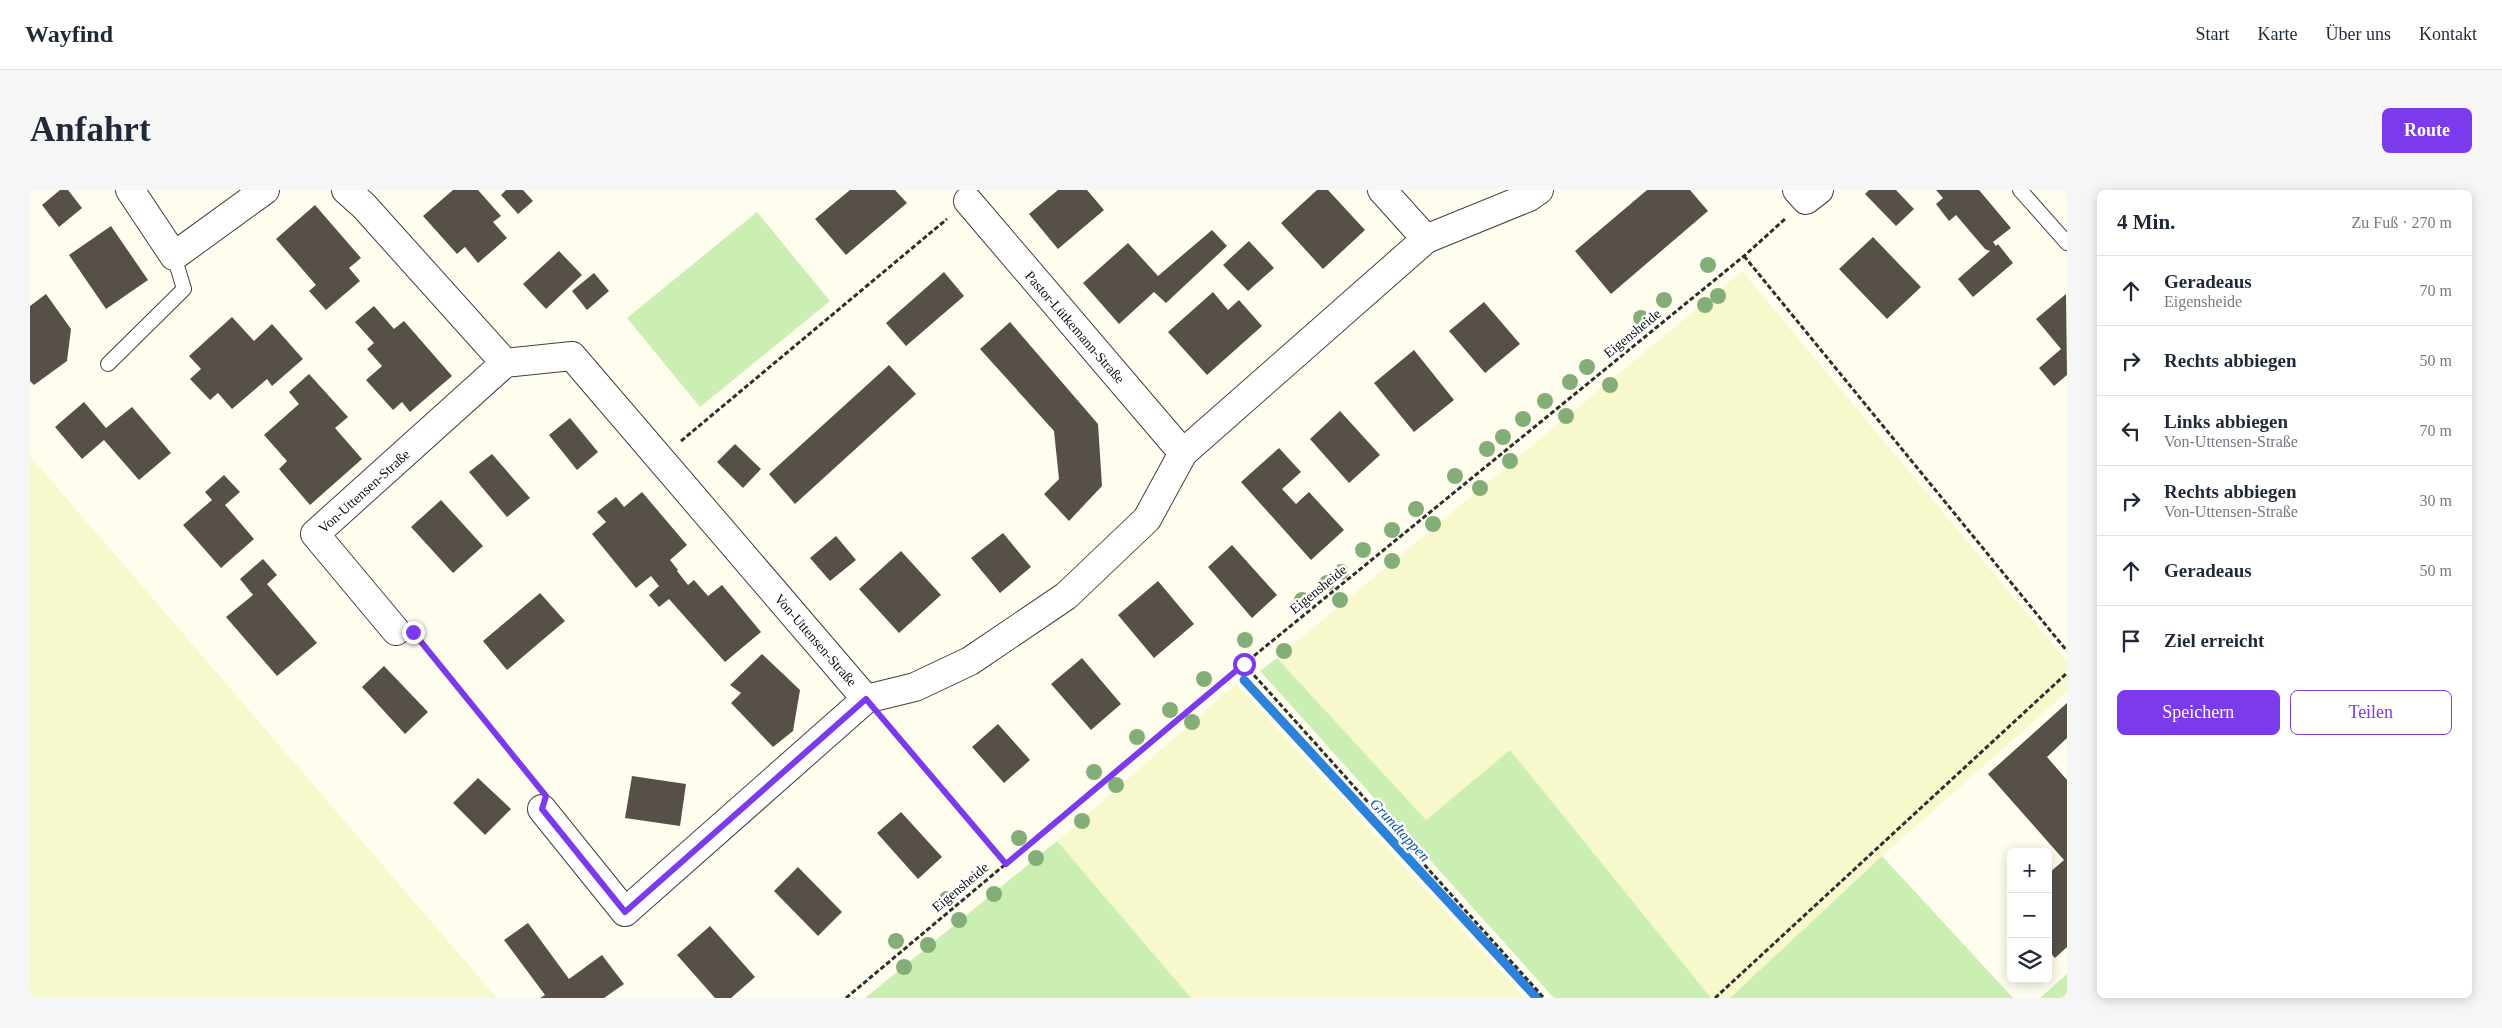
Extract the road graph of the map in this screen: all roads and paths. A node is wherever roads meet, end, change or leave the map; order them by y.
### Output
1 (130, 190) edge
2 (265, 190) edge
3 (346, 190) edge
4 (1382, 190) edge
5 (1539, 190) edge
6 (2020, 190) edge
7 (1808, 193) edge
8 (968, 201) joint
9 (1426, 239) junction
10 (2067, 244) edge
11 (174, 256) junction
12 (1744, 256) junction
13 (505, 363) junction
14 (108, 364) dead end
15 (1183, 453) junction
16 (660, 459) junction
17 (396, 631) joint
18 (2067, 651) edge
19 (1244, 664) junction
20 (2067, 673) edge
21 (866, 699) junction
22 (542, 809) joint
23 (1006, 864) junction
24 (846, 998) edge
25 (1544, 998) edge
26 (1715, 998) edge

1 - 11 street
2 - 11 street
3 - 13 street
4 - 9 street
5 - 9 street
6 - 10 lane
7 - 12 path, Eigensheide
8 - 15 street, Pastor-Lütkemann-Straße
8 - 16 path
9 - 15 street
11 - 14 lane
12 - 18 path
12 - 19 path, Eigensheide
13 - 16 street, Von-Uttensen-Straße
13 - 17 street, Von-Uttensen-Straße
15 - 21 street
16 - 21 street, Von-Uttensen-Straße
17 - 22 path
19 - 23 path, Eigensheide
19 - 25 path
20 - 26 path
21 - 22 street, Von-Uttensen-Straße
21 - 23 path
23 - 24 path, Eigensheide

